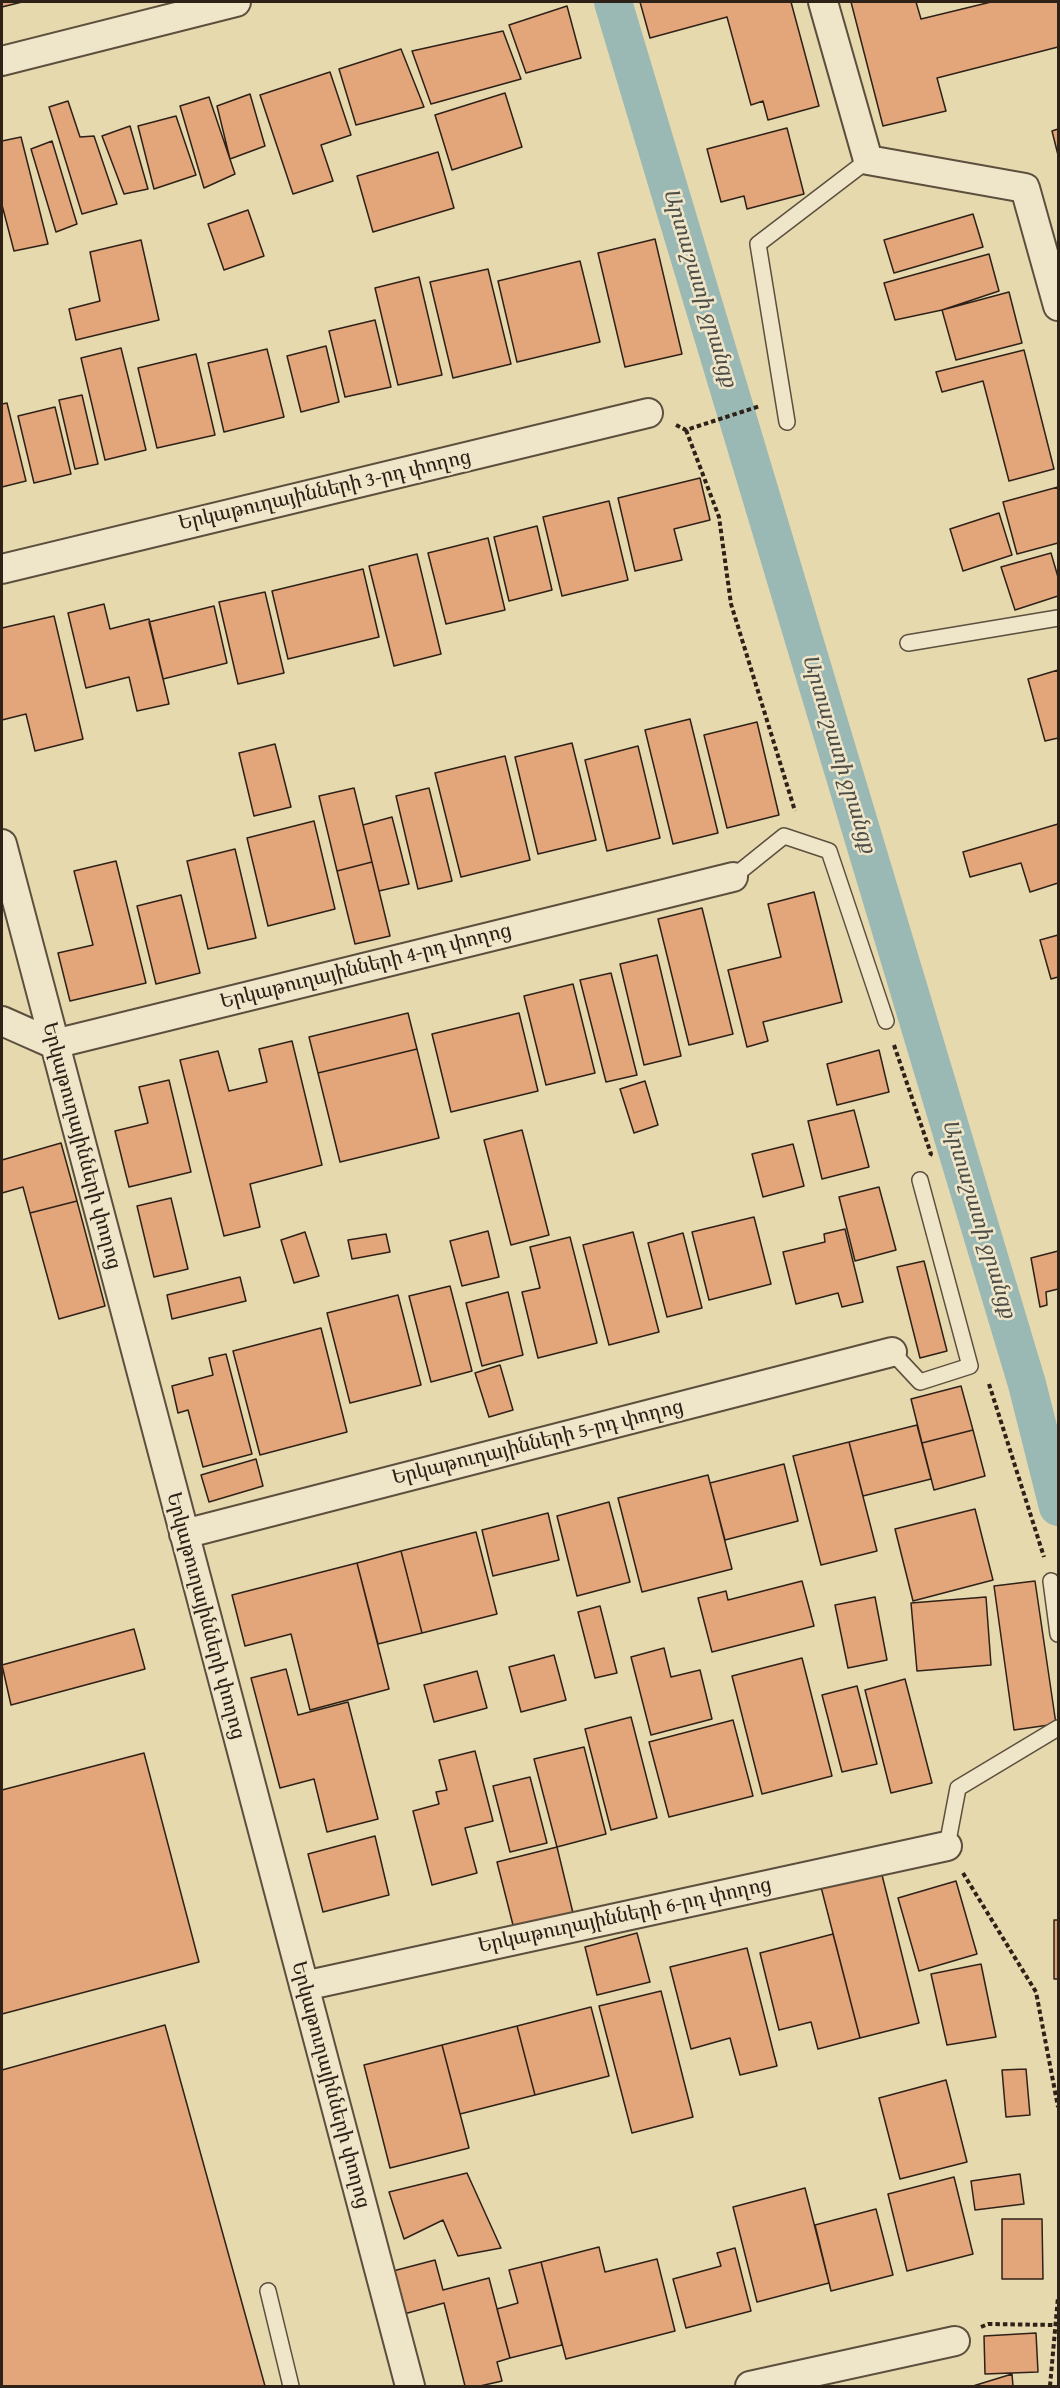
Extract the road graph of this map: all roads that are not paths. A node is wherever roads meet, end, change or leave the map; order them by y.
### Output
1 (236, 2) edge
2 (823, 2) edge
3 (2, 61) edge
4 (868, 160) junction
5 (1059, 306) edge
6 (648, 413) dead end
7 (787, 422) dead end
8 (2, 569) edge
9 (1059, 618) edge
10 (908, 643) dead end
11 (2, 844) edge
12 (733, 877) joint
13 (2, 1021) edge
14 (886, 1021) road end
15 (54, 1044) junction
16 (920, 1180) road end
17 (892, 1352) joint
18 (184, 1534) junction
19 (1052, 1581) road end
20 (1059, 1634) edge
21 (1059, 1728) edge
22 (947, 1846) joint
23 (304, 1986) junction
24 (268, 2290) dead end
25 (955, 2341) road end
26 (291, 2386) edge
27 (410, 2386) edge
28 (750, 2386) edge

1 - 3 street
2 - 4 street
4 - 5 street
4 - 7 lane
6 - 8 street, Երկաթուղայինների 3-րդ փողոց
9 - 10 lane
11 - 15 street, Երկաթուղայինների փողոց
12 - 14 lane
12 - 15 street, Երկաթուղայինների 4-րդ փողոց
13 - 15 street
15 - 18 street, Երկաթուղայինների փողոց
16 - 17 lane
17 - 18 street, Երկաթուղայինների 5-րդ փողոց
18 - 23 street, Երկաթուղայինների փողոց
19 - 20 lane
21 - 22 lane
22 - 23 street, Երկաթուղայինների 6-րդ փողոց
23 - 27 street, Երկաթուղայինների փողոց
24 - 26 lane
25 - 28 street

